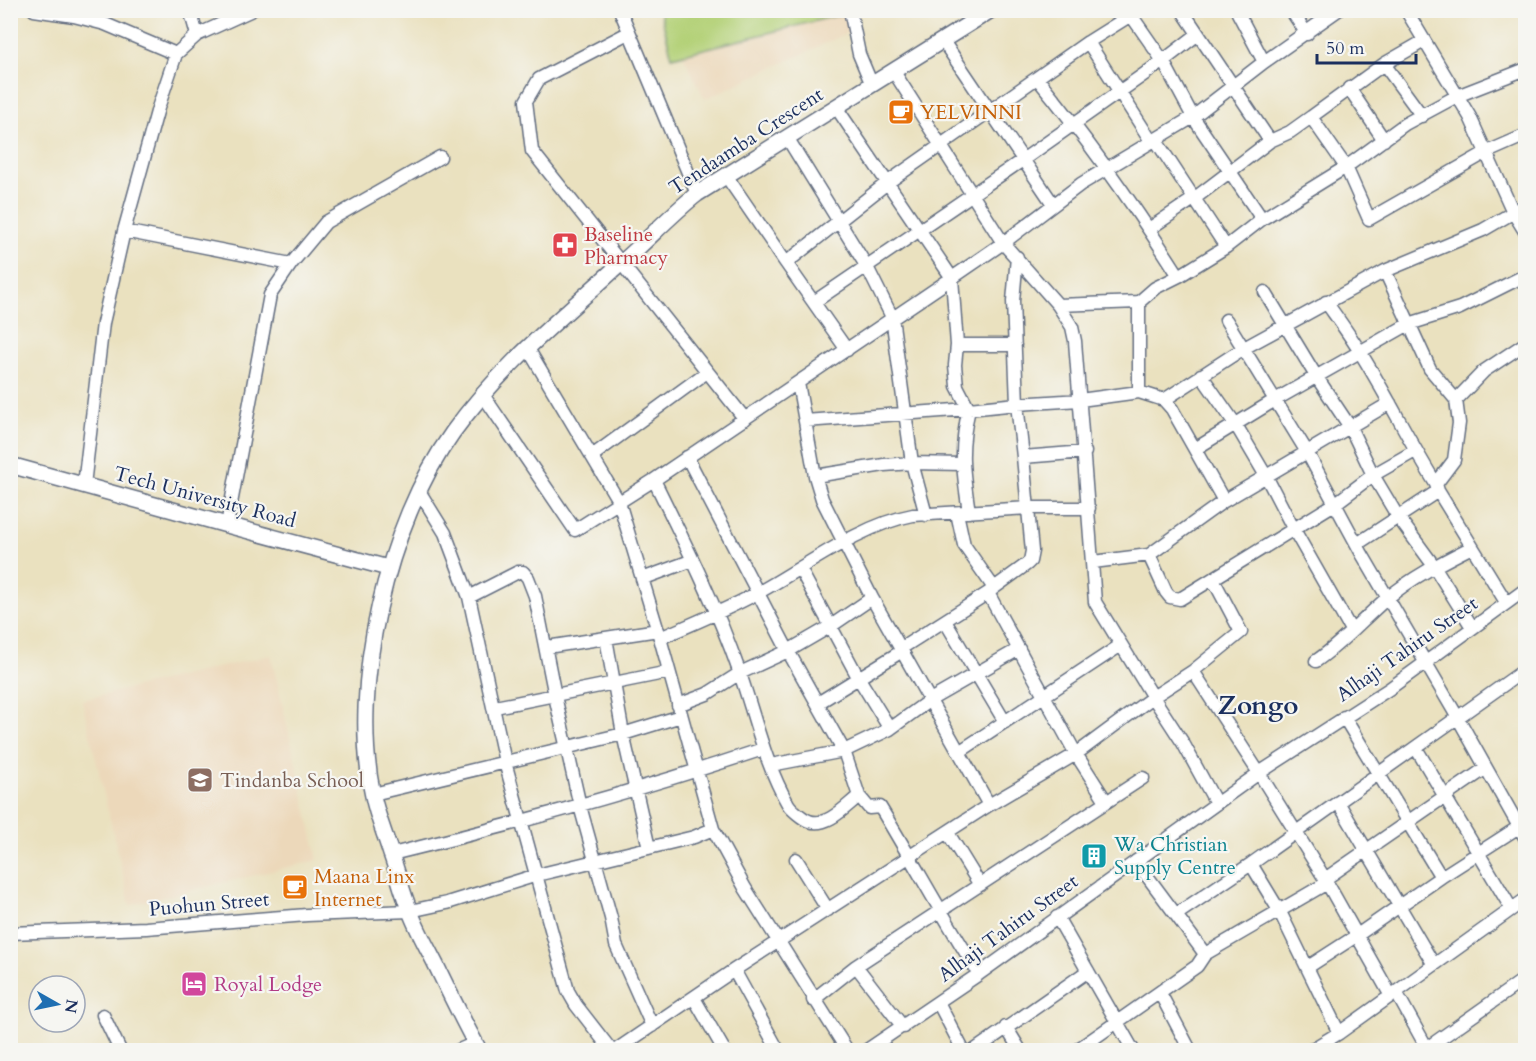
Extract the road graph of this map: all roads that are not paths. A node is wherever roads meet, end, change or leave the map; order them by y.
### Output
1 (34, 10) edge
2 (190, 10) edge
3 (252, 10) edge
4 (620, 10) edge
5 (850, 10) edge
6 (992, 10) edge
7 (1182, 10) edge
8 (1291, 10) edge
9 (1338, 10) edge
10 (1406, 10) edge
11 (1239, 11) edge
12 (1135, 13) edge
13 (628, 33) junction
14 (1198, 34) junction
15 (1307, 34) junction
16 (197, 35) junction
17 (943, 41) junction
18 (1424, 41) junction
19 (1088, 42) junction
20 (176, 54) junction
21 (1163, 61) junction
22 (1264, 63) junction
23 (1384, 64) junction
24 (1526, 69) edge
25 (894, 72) junction
26 (1037, 78) junction
27 (872, 85) junction
28 (1232, 87) junction
29 (1349, 88) junction
30 (1120, 91) junction
31 (1457, 96) junction
32 (836, 107) junction
33 (990, 111) junction
34 (1422, 116) junction
35 (1193, 117) junction
36 (1311, 117) junction
37 (1074, 123) junction
38 (1525, 135) edge
39 (788, 139) junction
40 (1153, 140) junction
41 (1384, 140) junction
42 (1270, 141) junction
43 (941, 146) junction
44 (1485, 153) junction
45 (440, 157) dead end
46 (1024, 159) junction
47 (1346, 168) junction
48 (1106, 169) junction
49 (1230, 171) junction
50 (727, 177) junction
51 (887, 183) junction
52 (697, 194) junction
53 (972, 194) junction
54 (1195, 198) junction
55 (1053, 204) junction
56 (1526, 205) edge
57 (1513, 212) junction
58 (1262, 219) junction
59 (839, 223) junction
60 (1149, 229) junction
61 (124, 231) junction
62 (920, 231) junction
63 (1526, 233) edge
64 (1004, 243) junction
65 (1226, 247) junction
66 (1017, 257) junction
67 (786, 263) junction
68 (291, 264) junction
69 (621, 264) junction
70 (867, 267) junction
71 (1385, 271) junction
72 (1526, 275) edge
73 (1179, 276) junction
74 (952, 278) junction
75 (1265, 292) dead end
76 (814, 302) junction
77 (1139, 302) junction
78 (1326, 302) junction
79 (1058, 305) junction
80 (892, 317) junction
81 (1226, 320) dead end
82 (1409, 324) junction
83 (1286, 325) junction
84 (1526, 343) edge
85 (957, 345) junction
86 (1015, 345) junction
87 (528, 347) junction
88 (1244, 348) junction
89 (847, 350) junction
90 (1360, 351) junction
91 (707, 372) junction
92 (1201, 375) junction
93 (1316, 376) junction
94 (798, 383) junction
95 (1139, 392) junction
96 (483, 395) junction
97 (1080, 400) junction
98 (1164, 400) junction
99 (1275, 400) junction
100 (1456, 400) junction
101 (1390, 403) junction
102 (1017, 404) junction
103 (969, 409) junction
104 (905, 412) junction
105 (745, 419) junction
106 (805, 421) junction
107 (1236, 425) junction
108 (1350, 427) junction
109 (1195, 449) junction
110 (1415, 451) junction
111 (1085, 452) junction
112 (1307, 452) junction
113 (592, 456) junction
114 (687, 457) junction
115 (1023, 457) junction
116 (912, 463) junction
117 (962, 464) junction
118 (10, 465) edge
119 (815, 476) junction
120 (1266, 476) junction
121 (1373, 476) junction
122 (654, 480) junction
123 (84, 485) junction
124 (1437, 487) junction
125 (419, 491) junction
126 (1224, 501) junction
127 (619, 502) junction
128 (1336, 503) junction
129 (1029, 507) junction
130 (1089, 508) junction
131 (963, 513) junction
132 (926, 515) junction
133 (1398, 517) junction
134 (226, 525) junction
135 (1293, 528) junction
136 (843, 543) junction
137 (1357, 544) junction
138 (1472, 547) junction
139 (1149, 555) junction
140 (693, 560) junction
141 (1093, 562) junction
142 (1434, 566) junction
143 (388, 568) junction
144 (800, 569) junction
145 (642, 579) junction
146 (1214, 579) junction
147 (1526, 589) edge
148 (991, 590) junction
149 (759, 592) junction
150 (469, 597) junction
151 (872, 598) junction
152 (1388, 598) junction
153 (1506, 602) junction
154 (717, 613) junction
155 (945, 621) junction
156 (831, 626) junction
157 (1472, 627) junction
158 (1351, 630) junction
159 (659, 634) junction
160 (606, 638) junction
161 (1121, 645) junction
162 (547, 647) junction
163 (1019, 649) junction
164 (901, 650) junction
165 (788, 651) junction
166 (1316, 661) dead end
167 (1425, 662) junction
168 (1526, 669) edge
169 (1193, 671) junction
170 (669, 672) junction
171 (976, 672) junction
172 (740, 673) junction
173 (858, 677) junction
174 (615, 683) junction
175 (555, 696) junction
176 (1044, 696) junction
177 (1153, 697) junction
178 (930, 700) junction
179 (818, 703) junction
180 (495, 707) junction
181 (679, 710) junction
182 (1344, 717) junction
183 (1458, 718) junction
184 (1005, 722) junction
185 (890, 729) junction
186 (623, 734) junction
187 (566, 746) junction
188 (1416, 748) junction
189 (763, 749) junction
190 (844, 752) junction
191 (959, 752) junction
192 (1076, 754) junction
193 (506, 762) junction
194 (771, 765) junction
195 (1486, 768) junction
196 (697, 771) junction
197 (1259, 772) junction
198 (1379, 773) junction
199 (1143, 778) dead end
200 (634, 790) junction
201 (373, 794) junction
202 (860, 796) junction
203 (1445, 797) junction
204 (1106, 801) junction
205 (1338, 802) junction
206 (1216, 803) junction
207 (989, 805) junction
208 (580, 806) junction
209 (522, 823) junction
210 (1409, 823) junction
211 (1522, 825) edge
212 (713, 829) junction
213 (1296, 832) junction
214 (948, 833) junction
215 (1526, 839) edge
216 (649, 848) junction
217 (1367, 850) junction
218 (1479, 852) junction
219 (392, 854) junction
220 (911, 858) junction
221 (796, 859) dead end
222 (595, 860) junction
223 (1136, 861) junction
224 (1251, 864) junction
225 (537, 875) junction
226 (1440, 877) junction
227 (1326, 881) junction
228 (980, 885) junction
229 (1526, 899) edge
230 (1400, 905) junction
231 (1511, 908) junction
232 (828, 910) junction
233 (410, 911) junction
234 (939, 911) junction
235 (1280, 912) junction
236 (1177, 914) junction
237 (1057, 917) junction
238 (10, 933) edge
239 (1356, 936) junction
240 (777, 942) junction
241 (1205, 954) junction
242 (1434, 965) junction
243 (856, 966) junction
244 (1308, 967) junction
245 (734, 970) junction
246 (1088, 971) junction
247 (979, 974) junction
248 (1526, 978) edge
249 (1160, 993) junction
250 (1393, 994) junction
251 (693, 998) junction
252 (813, 1000) junction
253 (938, 1002) junction
254 (103, 1015) dead end
255 (1117, 1022) junction
256 (652, 1026) junction
257 (903, 1027) junction
258 (1006, 1027) junction
259 (1339, 1033) junction
260 (477, 1047) edge
261 (1427, 1049) edge
262 (120, 1050) edge
263 (459, 1050) edge
264 (611, 1050) edge
265 (616, 1050) edge
266 (724, 1050) edge
267 (778, 1050) edge
268 (847, 1050) edge
269 (867, 1050) edge
270 (963, 1050) edge
271 (975, 1050) edge
272 (1020, 1050) edge
273 (1077, 1050) edge
274 (1133, 1050) edge
275 (1190, 1050) edge
276 (1311, 1050) edge

1 - 20 street
2 - 16 street
3 - 16 street
4 - 13 street
5 - 27 street
6 - 17 street, Tendaamba Crescent
7 - 14 street
8 - 15 street
9 - 15 street
10 - 18 street
11 - 22 street
12 - 19 street
12 - 21 street
13 - 52 street
13 - 69 street
14 - 21 street
14 - 28 street
15 - 22 street
16 - 20 street
17 - 25 street, Tendaamba Crescent
17 - 33 street
18 - 23 street
18 - 31 street
19 - 26 street
19 - 30 street
20 - 61 street
21 - 30 street
21 - 35 street
22 - 28 street
23 - 29 street
23 - 34 street
24 - 31 street
25 - 27 street, Tendaamba Crescent
25 - 43 street
26 - 33 street
26 - 37 street
27 - 32 street, Tendaamba Crescent
28 - 35 street
28 - 42 street
29 - 36 street
29 - 41 street
30 - 37 street
30 - 40 street
31 - 34 street
31 - 44 street
32 - 39 street, Tendaamba Crescent
32 - 51 street
33 - 43 street
33 - 46 street
34 - 41 street
35 - 40 street
35 - 49 street
36 - 42 street
36 - 47 street
37 - 46 street
37 - 48 street
38 - 44 street
39 - 50 street, Tendaamba Crescent
39 - 59 street
40 - 48 street
40 - 54 street
41 - 47 street
42 - 49 street
43 - 51 street
43 - 53 street
44 - 47 street
44 - 57 street
45 - 68 street
46 - 53 street
46 - 55 street
47 - 58 street
48 - 55 street
48 - 60 street
49 - 54 street
49 - 58 street
50 - 52 street, Tendaamba Crescent
50 - 67 street
51 - 59 street
51 - 62 street
52 - 69 street, Tendaamba Crescent
53 - 62 street
53 - 64 street
54 - 60 street
54 - 65 street
55 - 64 street
56 - 57 street
57 - 63 street
57 - 71 street
58 - 65 street
59 - 67 street
59 - 70 street
60 - 73 street
61 - 68 street
61 - 123 street
62 - 70 street
62 - 74 street
64 - 66 street
64 - 74 street
65 - 73 street
66 - 79 street
66 - 86 street
67 - 76 street
68 - 134 street
69 - 87 street, Tendaamba Crescent
69 - 91 street
70 - 76 street
70 - 80 street
71 - 78 street
71 - 82 street
72 - 82 street
73 - 77 street
74 - 80 street
74 - 85 street
75 - 83 street
76 - 89 street
77 - 79 street
77 - 95 street
78 - 83 street
78 - 90 street
79 - 97 street
80 - 89 street
80 - 104 street
81 - 88 street
82 - 90 street
82 - 100 street
83 - 88 street
83 - 93 street
84 - 100 street
85 - 86 street
85 - 103 street
86 - 102 street
87 - 96 street, Tendaamba Crescent
87 - 113 street
88 - 92 street
88 - 99 street
89 - 94 street
90 - 93 street
90 - 101 street
91 - 105 street
91 - 113 street
92 - 98 street
92 - 107 street
93 - 99 street
93 - 108 street
94 - 105 street
94 - 106 street
95 - 97 street
95 - 98 street
96 - 125 street, Tendaamba Crescent
96 - 127 street
97 - 102 street
97 - 111 street
98 - 109 street
99 - 107 street
99 - 112 street
100 - 124 street
101 - 108 street
101 - 110 street
102 - 103 street
102 - 115 street
103 - 104 street
103 - 117 street
104 - 106 street
104 - 116 street
105 - 114 street
106 - 119 street
107 - 109 street
107 - 120 street
108 - 112 street
108 - 121 street
109 - 126 street
110 - 121 street
110 - 124 street
111 - 115 street
111 - 130 street
112 - 120 street
112 - 128 street
113 - 127 street
114 - 122 street
114 - 149 street
115 - 129 street
116 - 117 street
116 - 119 street
116 - 132 street
117 - 131 street
118 - 123 street, Tech University Road
119 - 136 street
120 - 126 street
120 - 135 street
121 - 128 street
121 - 133 street
122 - 127 street
122 - 140 street
123 - 134 street, Tech University Road
124 - 133 street
124 - 138 street
125 - 143 street, Tendaamba Crescent
125 - 150 street
126 - 139 street
127 - 145 street
128 - 135 street
128 - 137 street
129 - 130 street
129 - 131 street
129 - 148 street
130 - 141 street
131 - 132 street
131 - 148 street
132 - 136 street
133 - 137 street
133 - 142 street
134 - 143 street, Tech University Road
135 - 146 street
135 - 158 street
136 - 144 street
136 - 151 street
137 - 152 street
138 - 142 street
138 - 153 street
139 - 141 street
139 - 146 street
140 - 145 street
140 - 154 street
141 - 161 street
142 - 152 street
142 - 157 street
143 - 201 street, Tendaamba Crescent
144 - 149 street
144 - 156 street
145 - 159 street
146 - 169 street
147 - 153 street, Alhaji Tahiru Street
148 - 155 street
148 - 163 street
149 - 154 street
149 - 165 street
150 - 162 street
150 - 180 street
151 - 156 street
151 - 164 street
152 - 158 street
152 - 167 street
153 - 157 street, Alhaji Tahiru Street
154 - 159 street
154 - 172 street
155 - 164 street
155 - 171 street
156 - 165 street
156 - 173 street
157 - 167 street, Alhaji Tahiru Street
158 - 166 street
159 - 160 street
159 - 170 street
160 - 162 street
160 - 174 street
161 - 176 street
161 - 177 street
162 - 175 street
163 - 171 street
163 - 176 street
164 - 173 street
164 - 178 street
165 - 172 street
165 - 179 street
167 - 182 street, Alhaji Tahiru Street
167 - 183 street
168 - 183 street
169 - 177 street
169 - 197 street
170 - 174 street
170 - 181 street
171 - 178 street
171 - 184 street
172 - 181 street
172 - 189 street
173 - 179 street
173 - 185 street
174 - 175 street
174 - 186 street
175 - 180 street
175 - 187 street
176 - 184 street
176 - 192 street
177 - 192 street
177 - 206 street
178 - 185 street
178 - 191 street
179 - 190 street
180 - 193 street
181 - 186 street
181 - 196 street
182 - 197 street, Alhaji Tahiru Street
182 - 198 street
183 - 188 street
183 - 195 street
184 - 191 street
185 - 190 street
186 - 187 street
186 - 200 street
187 - 193 street
187 - 208 street
188 - 198 street
188 - 203 street
189 - 194 street
189 - 196 street
190 - 194 street
190 - 202 street
191 - 207 street
192 - 204 street
192 - 207 street
193 - 201 street
193 - 209 street
194 - 202 street
195 - 203 street
195 - 211 street
196 - 200 street
196 - 212 street
197 - 206 street, Alhaji Tahiru Street
197 - 213 street
198 - 205 street
198 - 210 street
199 - 204 street
200 - 208 street
200 - 216 street
201 - 219 street, Tendaamba Crescent
202 - 220 street
203 - 210 street
203 - 218 street
204 - 228 street
205 - 213 street
205 - 217 street
206 - 223 street, Alhaji Tahiru Street
207 - 214 street
208 - 209 street
208 - 222 street
209 - 219 street
209 - 225 street
210 - 217 street
210 - 226 street
211 - 215 street
211 - 218 street
212 - 216 street, Puohun Street
212 - 240 street
213 - 224 street
213 - 227 street
214 - 220 street
214 - 228 street
216 - 222 street, Puohun Street
217 - 227 street
217 - 230 street
218 - 226 street
218 - 231 street
219 - 233 street, Tendaamba Crescent
220 - 232 street
220 - 234 street
221 - 232 street
222 - 225 street, Puohun Street
222 - 256 street
223 - 236 street
223 - 237 street, Alhaji Tahiru Street
224 - 235 street
224 - 236 street
225 - 233 street, Puohun Street
225 - 264 street
226 - 230 street
227 - 235 street
227 - 239 street
228 - 234 street
229 - 231 street
230 - 239 street
230 - 242 street
231 - 242 street
232 - 240 street
233 - 238 street, Puohun Street
233 - 260 street, Tendaamba Crescent
234 - 243 street
234 - 247 street
235 - 241 street
235 - 244 street
236 - 241 street
237 - 246 street
237 - 247 street, Alhaji Tahiru Street
239 - 244 street
239 - 250 street
240 - 245 street
240 - 252 street
241 - 249 street
242 - 250 street
243 - 252 street
243 - 257 street
244 - 259 street
245 - 251 street
245 - 267 street
246 - 255 street
246 - 258 street
247 - 253 street, Alhaji Tahiru Street
248 - 261 street
249 - 255 street
249 - 275 street
250 - 259 street
250 - 261 street
251 - 256 street
251 - 266 street
252 - 268 street
253 - 257 street, Alhaji Tahiru Street
253 - 270 street
254 - 262 street
255 - 273 street
255 - 274 street
256 - 265 street
257 - 269 street, Alhaji Tahiru Street
258 - 271 street
258 - 272 street
259 - 276 street
260 - 263 street

